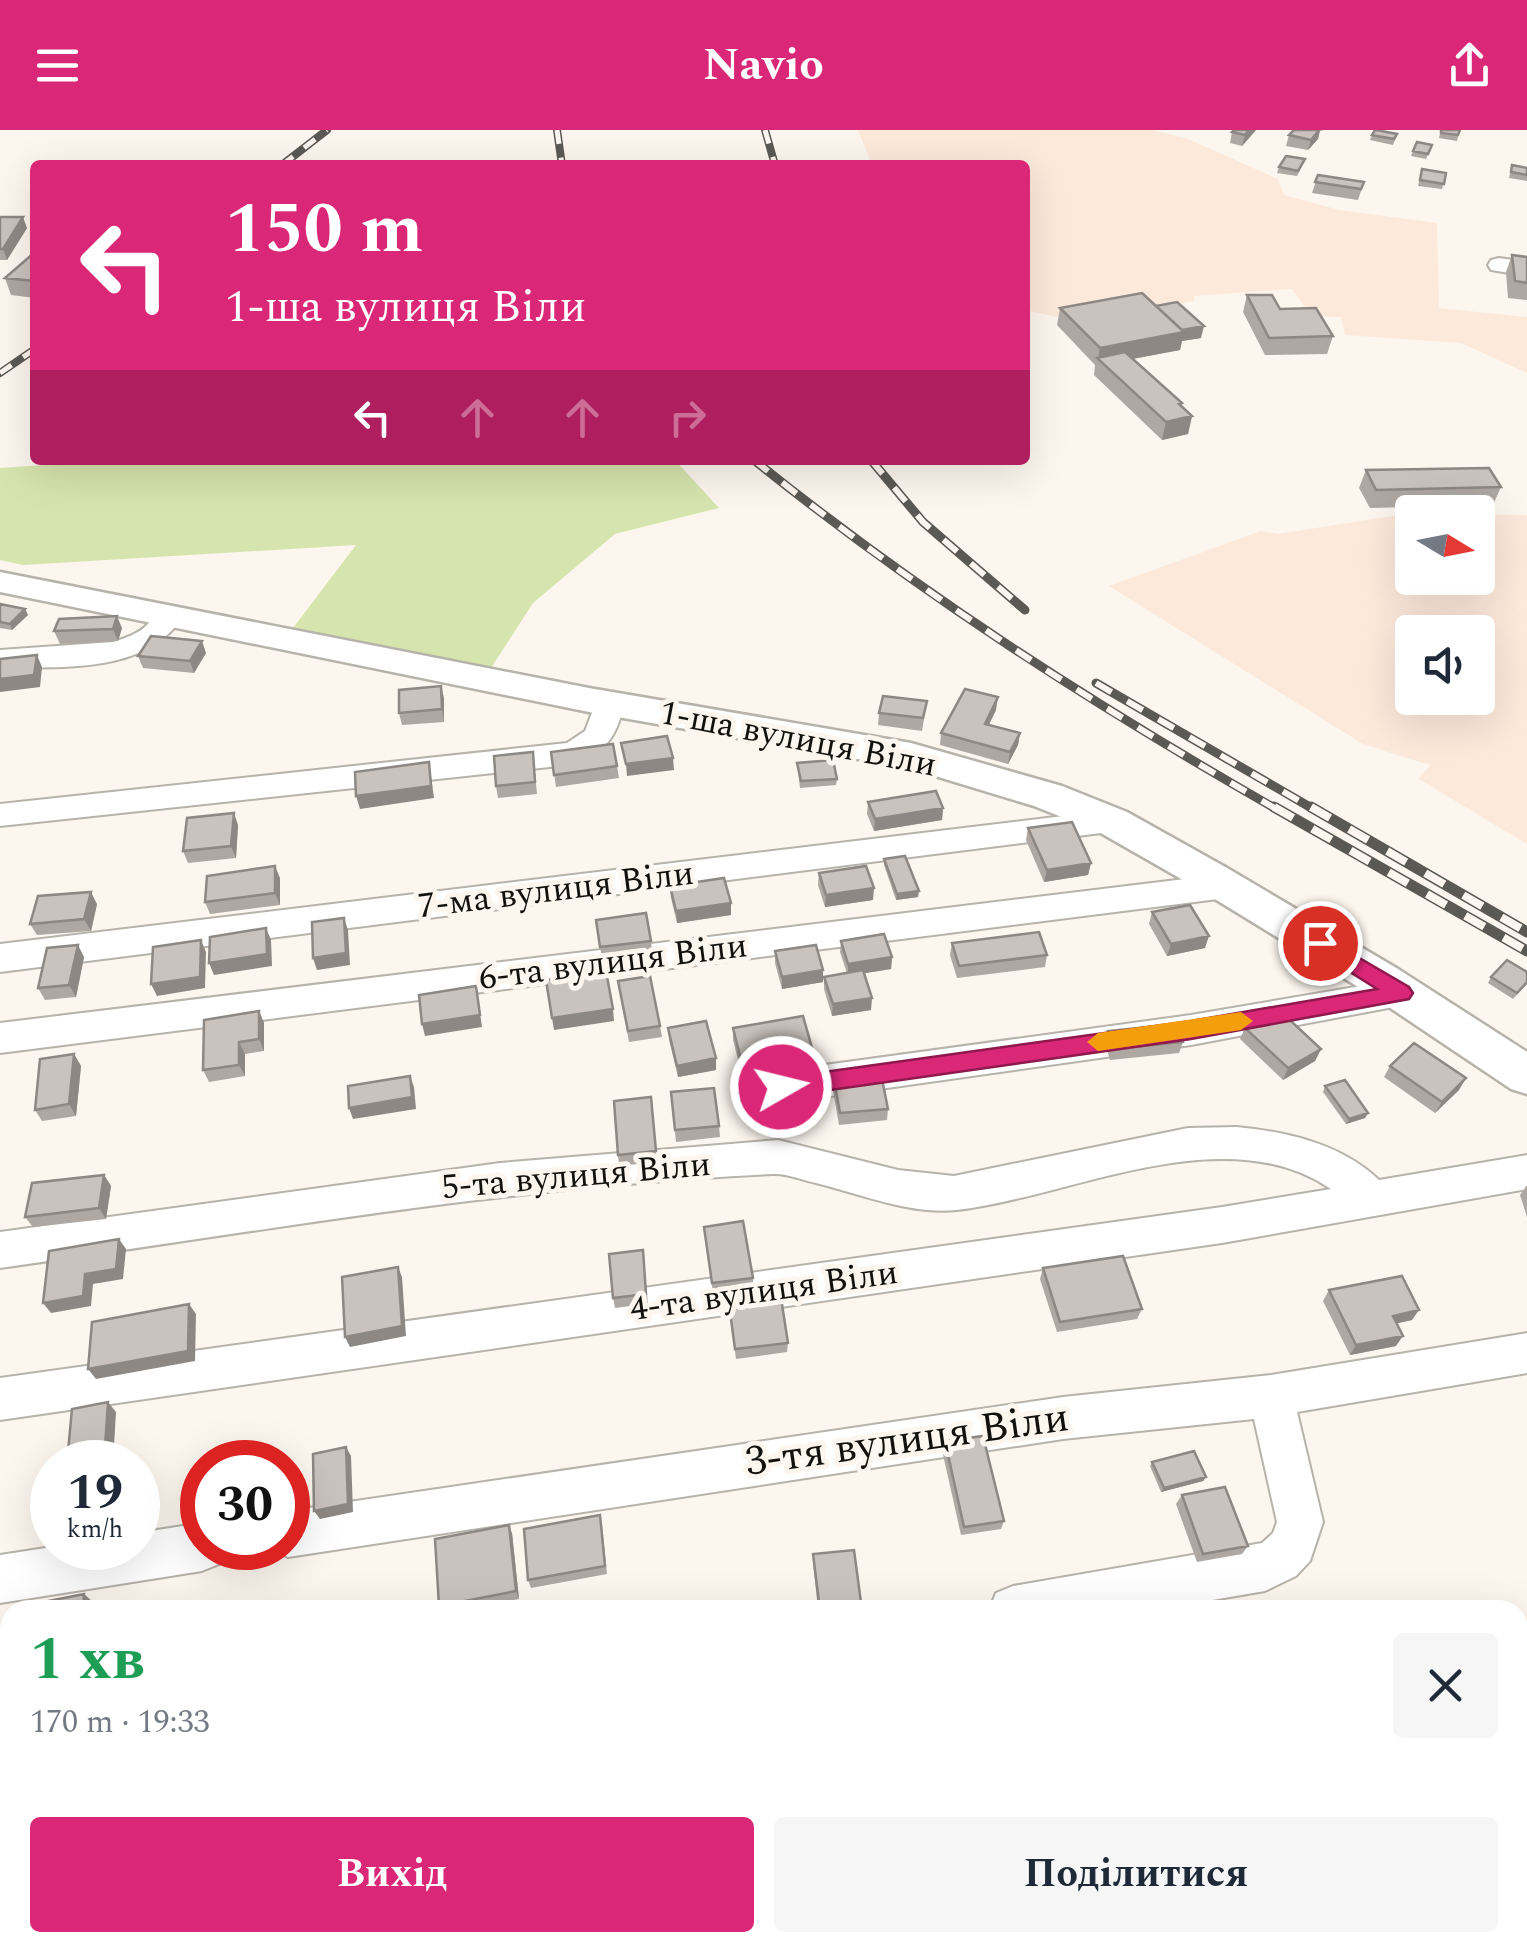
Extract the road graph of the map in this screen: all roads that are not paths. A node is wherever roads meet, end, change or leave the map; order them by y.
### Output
1 (1500, 265) dead end
2 (1527, 269) edge
3 (0, 582) edge
4 (168, 617) junction
5 (0, 659) edge
6 (609, 704) junction
7 (0, 815) edge
8 (1112, 822) junction
9 (1226, 886) junction
10 (0, 958) edge
11 (1402, 993) junction
12 (0, 1038) edge
13 (1527, 1076) edge
14 (781, 1087) dead end
15 (1527, 1172) edge
16 (1371, 1199) junction
17 (0, 1250) edge
18 (1527, 1353) edge
19 (1271, 1396) junction
20 (0, 1398) edge
21 (310, 1531) edge
22 (180, 1550) edge
23 (0, 1578) edge
24 (1073, 1600) edge

1 - 2 street
3 - 4 main road, 1-ша вулиця Віли
4 - 5 street
4 - 6 main road, 1-ша вулиця Віли
6 - 7 street
6 - 8 main road, 1-ша вулиця Віли
8 - 9 main road, 1-ша вулиця Віли
8 - 10 street, 7-ма вулиця Віли
9 - 11 main road, 1-ша вулиця Віли
9 - 12 street, 6-та вулиця Віли
11 - 13 main road, 1-ша вулиця Віли
11 - 14 street
15 - 16 street, 4-та вулиця Віли
16 - 17 street, 5-та вулиця Віли
16 - 20 street, 4-та вулиця Віли
18 - 19 street, 3-тя вулиця Віли
19 - 21 street, 3-тя вулиця Віли
19 - 24 street
22 - 23 street

